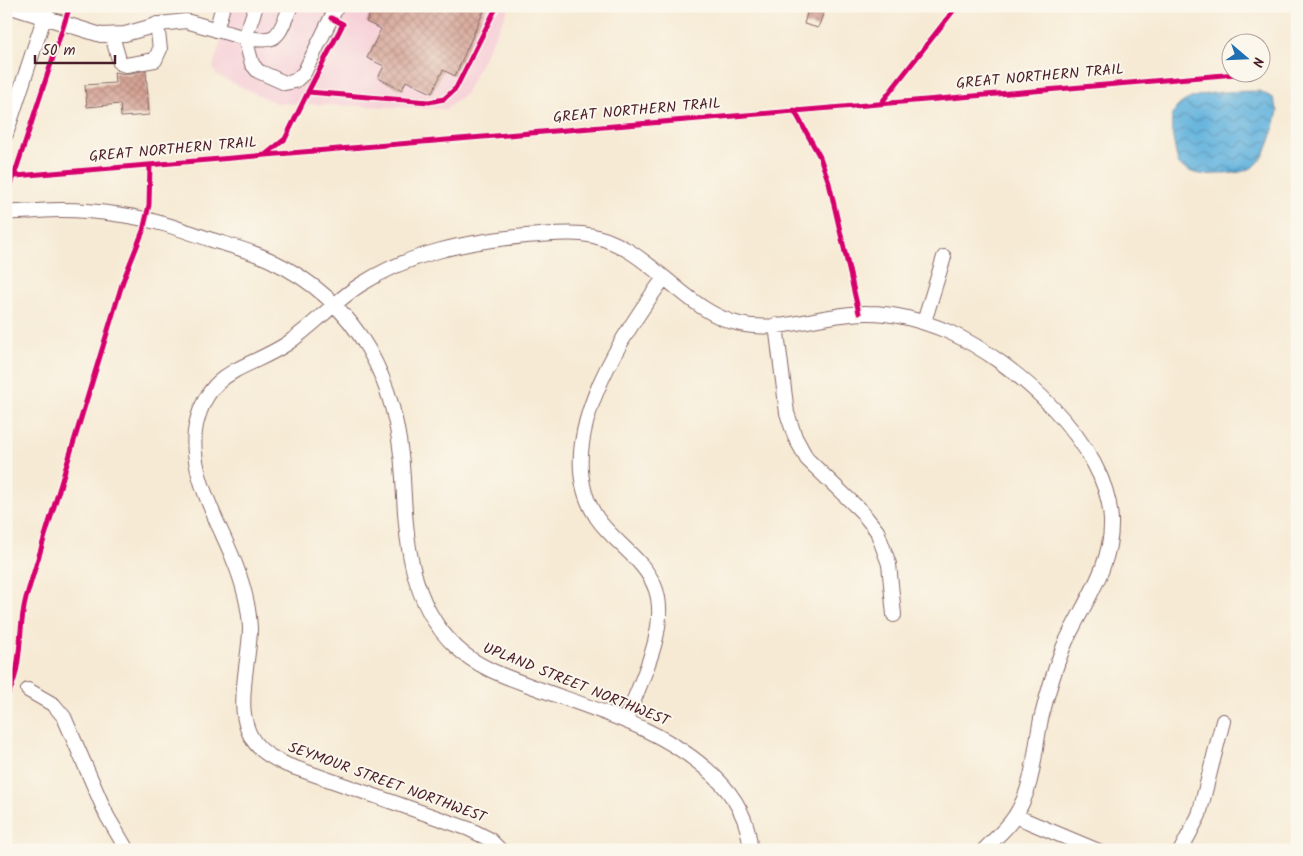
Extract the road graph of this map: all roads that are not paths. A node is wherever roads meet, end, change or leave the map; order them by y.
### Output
1 (8, 6) edge
2 (224, 6) edge
3 (256, 6) edge
4 (291, 6) edge
5 (337, 6) edge
6 (46, 12) edge
7 (157, 24) junction
8 (216, 30) junction
9 (112, 36) junction
10 (246, 38) junction
11 (6, 134) edge
12 (6, 212) edge
13 (944, 257) dead end
14 (664, 278) junction
15 (334, 304) junction
16 (924, 322) junction
17 (776, 325) junction
18 (894, 615) dead end
19 (28, 690) dead end
20 (626, 720) junction
21 (1223, 721) dead end
22 (1016, 816) junction
23 (127, 850) edge
24 (500, 850) edge
25 (750, 850) edge
26 (984, 850) edge
27 (1096, 850) edge
28 (1181, 850) edge

1 - 6 street
2 - 8 street
3 - 10 street
4 - 10 street
5 - 10 street
6 - 9 street
6 - 11 street
7 - 8 street
7 - 9 street
7 - 9 street
8 - 10 street
12 - 15 street, UPLAND STREET NORTHWEST
13 - 16 street
14 - 15 street, SEYMOUR STREET NORTHWEST
14 - 17 street, SEYMOUR STREET NORTHWEST
14 - 20 street
15 - 20 street, UPLAND STREET NORTHWEST
15 - 24 street, SEYMOUR STREET NORTHWEST
16 - 17 street, SEYMOUR STREET NORTHWEST
16 - 22 street, SEYMOUR STREET NORTHWEST
17 - 18 street
19 - 23 street
20 - 25 street, UPLAND STREET NORTHWEST
21 - 28 street
22 - 26 street
22 - 27 street

